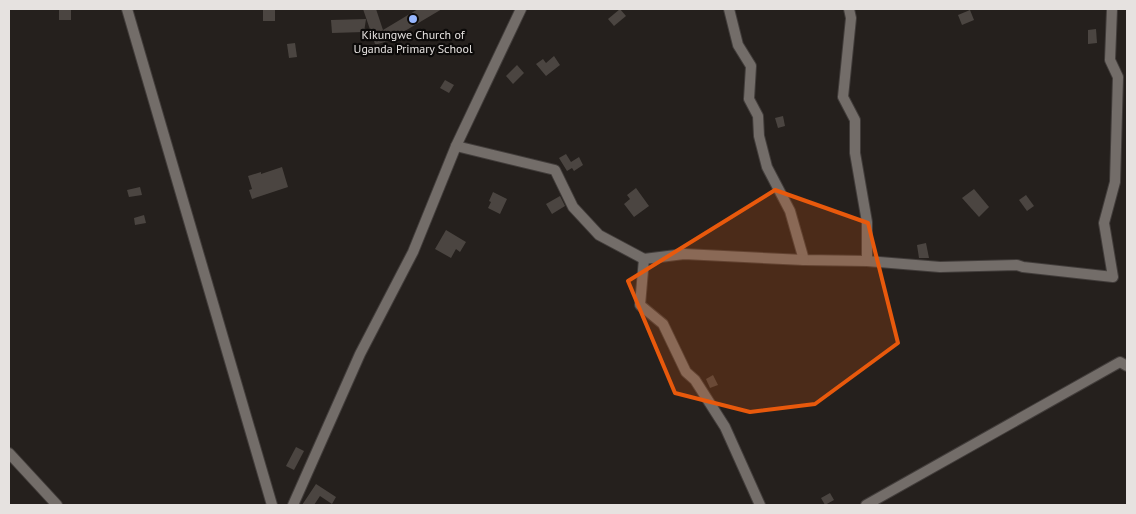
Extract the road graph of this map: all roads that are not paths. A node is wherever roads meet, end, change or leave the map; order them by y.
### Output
1 (127, 9) edge
2 (521, 9) edge
3 (729, 9) edge
4 (849, 9) edge
5 (1112, 9) edge
6 (456, 146) junction
7 (644, 259) junction
8 (804, 260) junction
9 (866, 261) junction
10 (1127, 366) edge
11 (9, 453) edge
12 (57, 505) edge
13 (272, 505) edge
14 (293, 505) edge
15 (760, 505) edge
16 (866, 505) edge

1 - 13 street
2 - 6 street
3 - 8 street
4 - 9 street
5 - 9 street
6 - 7 street
6 - 14 street
7 - 8 street
7 - 15 street
8 - 9 street
10 - 16 street
11 - 12 street

